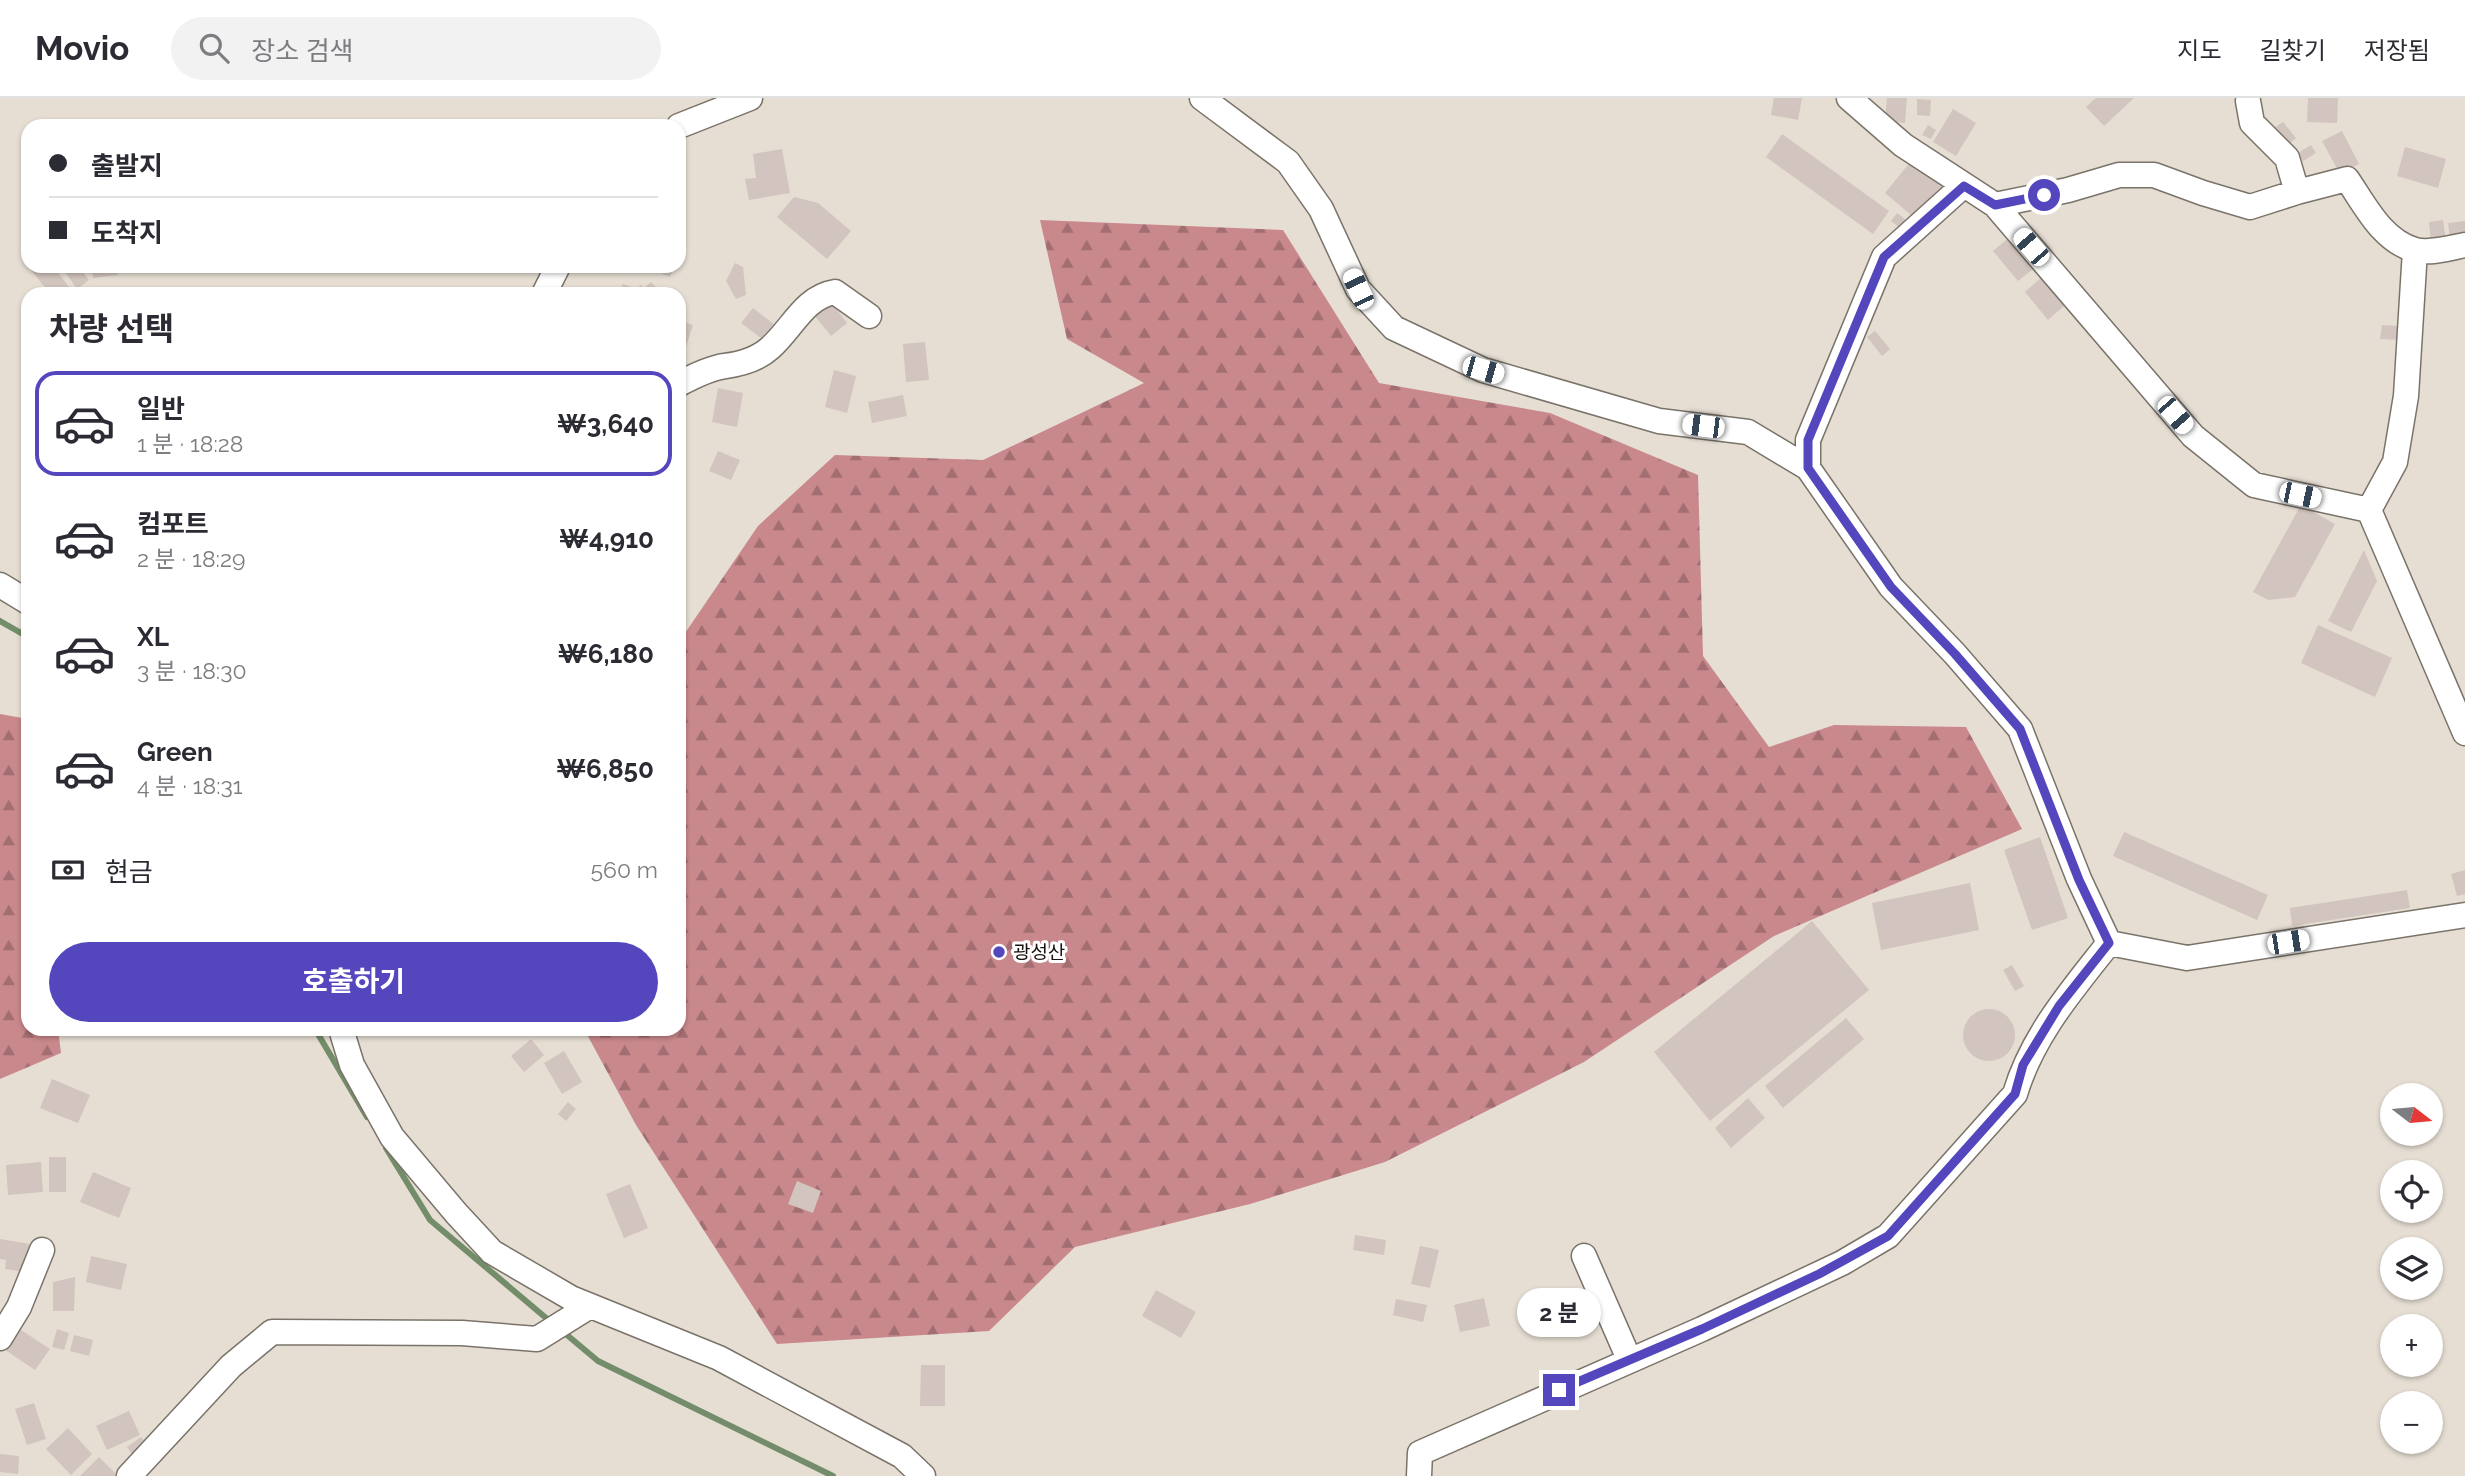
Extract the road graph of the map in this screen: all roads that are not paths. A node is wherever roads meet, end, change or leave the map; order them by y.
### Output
1 (750, 98) edge
2 (1202, 98) edge
3 (1849, 98) edge
4 (2248, 101) dead end
5 (686, 123) edge
6 (1964, 186) junction
7 (2297, 192) junction
8 (1995, 205) junction
9 (2465, 246) edge
10 (2415, 250) junction
11 (869, 316) dead end
12 (686, 380) edge
13 (1808, 468) junction
14 (2368, 510) junction
15 (0, 585) edge
16 (21, 598) edge
17 (2465, 733) edge
18 (2465, 915) edge
19 (2109, 943) junction
20 (343, 1036) edge
21 (42, 1250) dead end
22 (1584, 1256) dead end
23 (590, 1306) junction
24 (0, 1338) edge
25 (1629, 1359) junction
26 (129, 1476) edge
27 (923, 1476) edge
28 (1419, 1476) edge

1 - 5 street
2 - 13 street
3 - 6 street
4 - 7 street
6 - 8 street
6 - 13 street
7 - 8 street
7 - 10 street
8 - 14 street
9 - 10 street
10 - 14 street
11 - 12 street
13 - 19 street
14 - 17 street
15 - 16 street
18 - 19 street
19 - 25 street
20 - 23 street
21 - 24 street
22 - 25 street
23 - 26 street
23 - 27 street
25 - 28 street

